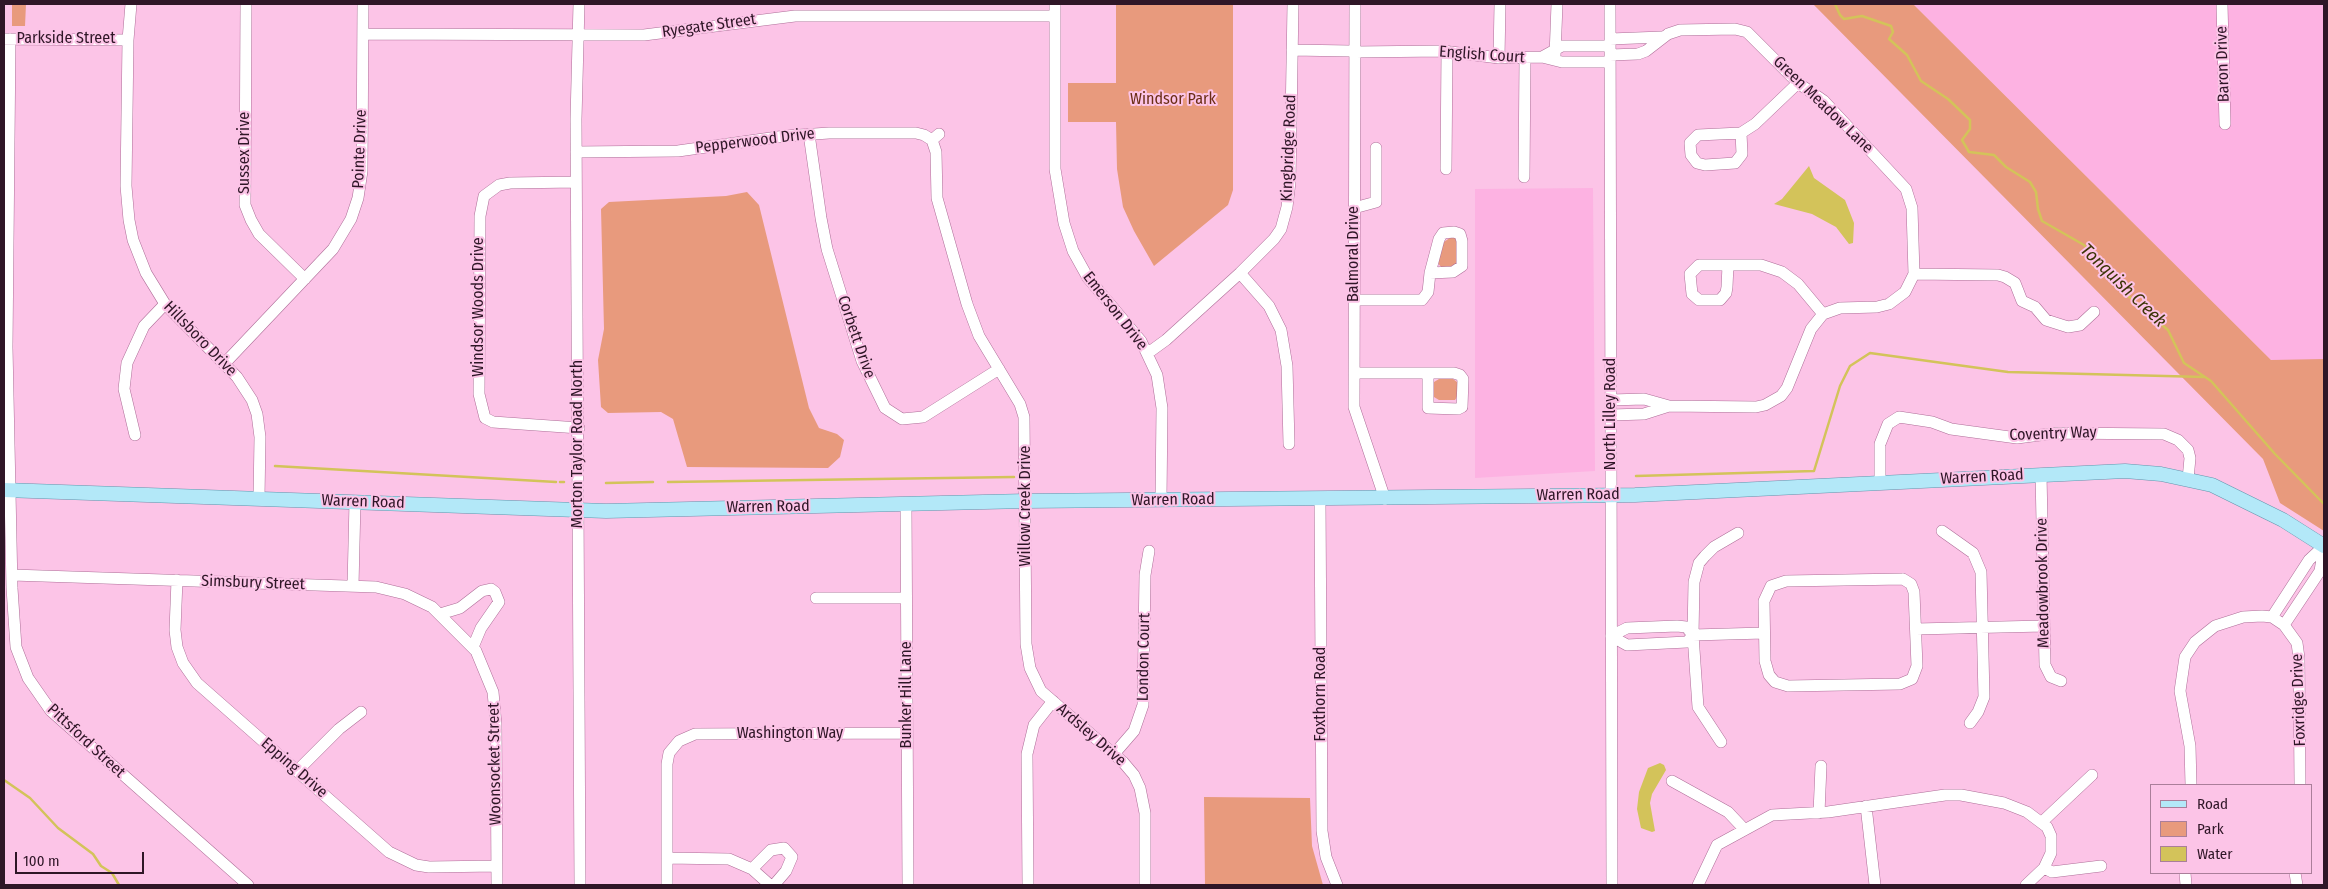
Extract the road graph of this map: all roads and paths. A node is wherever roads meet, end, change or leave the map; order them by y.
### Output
1 (130, 4) edge
2 (246, 4) edge
3 (363, 4) edge
4 (579, 4) edge
5 (1055, 4) edge
6 (1293, 4) edge
7 (1355, 4) edge
8 (1500, 4) edge
9 (1556, 4) edge
10 (1610, 4) edge
11 (2222, 4) edge
12 (1055, 16) junction
13 (363, 34) junction
14 (578, 34) junction
15 (1662, 37) junction
16 (7, 39) edge
17 (128, 40) junction
18 (1292, 50) junction
19 (1610, 50) junction
20 (1352, 51) junction
21 (1447, 51) junction
22 (1556, 56) junction
23 (1499, 58) junction
24 (1525, 59) junction
25 (1798, 83) junction
26 (2225, 124) dead end
27 (1742, 133) junction
28 (809, 134) junction
29 (936, 137) joint
30 (1376, 148) dead end
31 (576, 152) junction
32 (1446, 169) dead end
33 (1524, 177) dead end
34 (576, 182) junction
35 (1354, 208) junction
36 (1728, 265) dead end
37 (1240, 272) junction
38 (1430, 273) dead end
39 (1914, 274) junction
40 (305, 279) junction
41 (1354, 300) junction
42 (164, 304) junction
43 (2094, 312) dead end
44 (1824, 314) junction
45 (5, 347) edge
46 (1148, 353) junction
47 (224, 364) junction
48 (999, 369) junction
49 (1354, 373) junction
50 (1428, 373) dead end
51 (1611, 400) junction
52 (1669, 406) junction
53 (1611, 415) junction
54 (579, 428) junction
55 (135, 435) dead end
56 (1289, 444) dead end
57 (2041, 474) junction
58 (2188, 479) junction
59 (1880, 482) junction
60 (6, 490) edge
61 (1611, 495) junction
62 (259, 498) junction
63 (1385, 499) junction
64 (1161, 500) junction
65 (1320, 500) junction
66 (355, 502) junction
67 (1026, 502) junction
68 (906, 505) junction
69 (579, 510) junction
70 (1942, 531) dead end
71 (1738, 533) dead end
72 (2324, 546) edge
73 (1149, 551) dead end
74 (12, 575) junction
75 (177, 580) junction
76 (353, 586) junction
77 (816, 598) dead end
78 (906, 598) junction
79 (440, 614) junction
80 (2278, 621) junction
81 (2044, 626) junction
82 (1982, 628) junction
83 (1916, 629) junction
84 (1764, 633) junction
85 (1693, 635) junction
86 (1611, 636) junction
87 (473, 647) junction
88 (2061, 681) dead end
89 (1053, 701) junction
90 (362, 712) dead end
91 (1970, 723) dead end
92 (907, 733) junction
93 (1721, 742) dead end
94 (1114, 754) junction
95 (1821, 766) dead end
96 (297, 771) junction
97 (2092, 775) dead end
98 (1672, 781) dead end
99 (2191, 784) edge
100 (2300, 784) edge
101 (1866, 806) junction
102 (1820, 812) junction
103 (2042, 822) junction
104 (1744, 829) junction
105 (667, 858) junction
106 (496, 866) junction
107 (2101, 866) dead end
108 (2044, 868) junction
109 (752, 869) junction
110 (248, 885) edge
111 (497, 885) edge
112 (580, 885) edge
113 (667, 885) edge
114 (770, 885) edge
115 (774, 885) edge
116 (908, 885) edge
117 (1028, 885) edge
118 (1145, 885) edge
119 (1337, 885) edge
120 (1612, 885) edge
121 (1698, 885) edge
122 (1875, 885) edge
123 (2026, 885) edge

1 - 17 street, Hillsboro Drive
2 - 40 street, Sussex Drive
3 - 13 street, Pointe Drive
4 - 14 street, Morton Taylor Road North
5 - 12 street, Emerson Drive
6 - 18 street, Kingbridge Road
7 - 20 street, Balmoral Drive
8 - 23 street
9 - 22 street
10 - 19 street, North Lilley Road
11 - 26 street, Baron Drive
12 - 14 street, Ryegate Street
12 - 46 street, Emerson Drive
13 - 14 street, Ryegate Street
13 - 40 street, Pointe Drive
14 - 31 street, Morton Taylor Road North
15 - 19 street
15 - 19 street, Green Meadow Lane
15 - 25 street, Green Meadow Lane
16 - 17 street, Parkside Street
16 - 45 street, Pittsford Street
17 - 42 street, Hillsboro Drive
18 - 20 street, English Court
18 - 37 street, Kingbridge Road
19 - 22 street, English Court
19 - 51 street, North Lilley Road
20 - 21 street, English Court
20 - 35 street, Balmoral Drive
21 - 23 street, English Court
21 - 32 street
22 - 24 street, English Court
23 - 24 street, English Court
24 - 33 street
25 - 27 street
25 - 39 street, Green Meadow Lane
27 - 27 street
28 - 29 street, Pepperwood Drive
28 - 31 street, Pepperwood Drive
28 - 48 street, Corbett Drive
29 - 48 street, Willow Creek Drive
30 - 35 street
31 - 34 street, Morton Taylor Road North
34 - 54 street, Morton Taylor Road North
34 - 54 street, Windsor Woods Drive
35 - 41 street, Balmoral Drive
36 - 44 street
37 - 46 street, Kingbridge Road
37 - 56 street
38 - 41 street
39 - 43 street
39 - 44 street
40 - 47 street, Pointe Drive
41 - 49 street, Balmoral Drive
42 - 47 street, Hillsboro Drive
42 - 55 street
44 - 52 street
45 - 60 street, Pittsford Street
46 - 64 street, Emerson Drive
47 - 62 street, Hillsboro Drive
48 - 67 street, Willow Creek Drive
49 - 50 street
49 - 63 street, Balmoral Drive
51 - 52 street
51 - 53 street, North Lilley Road
52 - 53 street
53 - 61 street, North Lilley Road
54 - 69 street, Morton Taylor Road North
57 - 58 main road, Warren Road
57 - 59 main road, Warren Road
57 - 81 street, Meadowbrook Drive
58 - 59 street, Coventry Way
58 - 72 main road, Warren Road
59 - 61 main road, Warren Road
60 - 62 main road, Warren Road
60 - 74 street, Pittsford Street
61 - 63 main road, Warren Road
61 - 86 street, North Lilley Road
62 - 66 main road, Warren Road
63 - 65 main road, Warren Road
64 - 65 main road, Warren Road
64 - 67 main road, Warren Road
65 - 119 street, Foxthorn Road
66 - 69 main road, Warren Road
66 - 76 street
67 - 68 main road, Warren Road
67 - 89 street, Willow Creek Drive
68 - 69 main road, Warren Road
68 - 78 street, Bunker Hill Lane
69 - 112 street, Morton Taylor Road North
70 - 82 street
71 - 85 street
72 - 80 street
73 - 94 street, London Court
74 - 75 street, Simsbury Street
74 - 110 street, Pittsford Street
75 - 76 street, Simsbury Street
75 - 96 street, Epping Drive
76 - 79 street, Simsbury Street
77 - 78 street
78 - 92 street, Bunker Hill Lane
79 - 87 street, Simsbury Street
79 - 87 street
80 - 99 street
80 - 100 street, Foxridge Drive
81 - 82 street
81 - 88 street, Meadowbrook Drive
82 - 83 street
82 - 91 street
83 - 84 street
83 - 84 street
84 - 85 street
85 - 86 street
85 - 86 street
85 - 93 street
86 - 120 street, North Lilley Road
87 - 106 street, Woonsocket Street
89 - 94 street, Ardsley Drive
89 - 117 street
90 - 96 street
92 - 105 street, Washington Way
92 - 116 street, Bunker Hill Lane
94 - 118 street, Ardsley Drive
95 - 102 street
96 - 106 street, Epping Drive
97 - 103 street
98 - 104 street
101 - 102 street
101 - 103 street
101 - 122 street
102 - 104 street
103 - 108 street
104 - 121 street
105 - 109 street
105 - 113 street
106 - 111 street, Woonsocket Street
107 - 108 street
108 - 123 street
109 - 114 street
109 - 115 street

